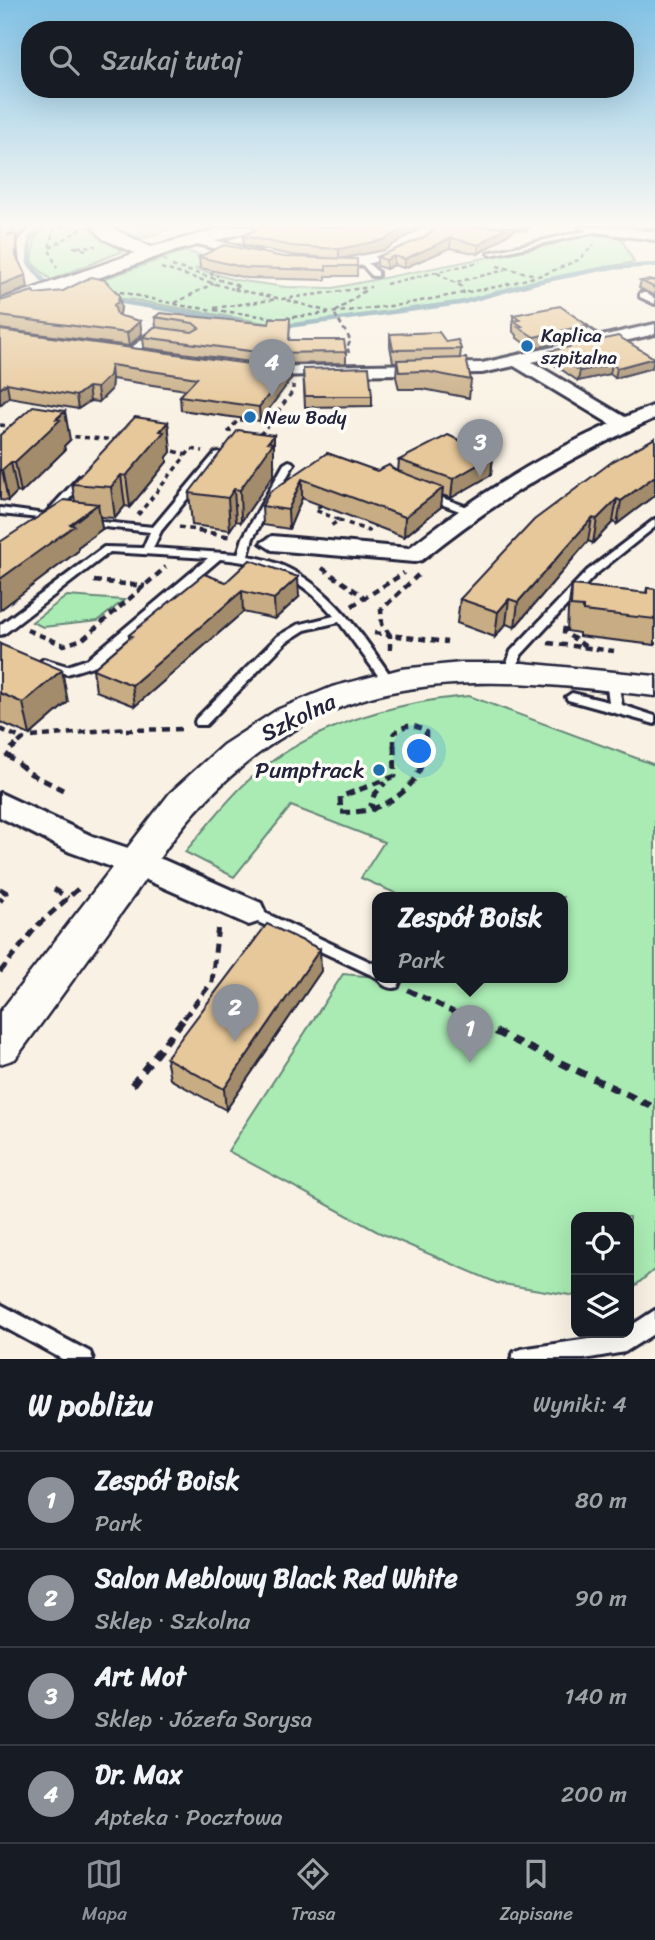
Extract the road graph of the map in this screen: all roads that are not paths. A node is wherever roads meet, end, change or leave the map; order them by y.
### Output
1 (53, 290) edge
2 (650, 293) edge
3 (655, 302) edge
4 (0, 307) edge
5 (564, 316) edge
6 (655, 329) edge
7 (142, 330) edge
8 (152, 332) junction
9 (166, 334) edge
10 (602, 341) junction
11 (121, 354) joint
12 (152, 358) edge
13 (518, 361) junction
14 (236, 370) edge
15 (655, 411) edge
16 (623, 424) junction
17 (117, 441) edge
18 (218, 455) edge
19 (289, 464) dead end
20 (420, 493) edge
21 (0, 511) edge
22 (469, 511) junction
23 (47, 517) junction
24 (655, 522) edge
25 (33, 527) edge
26 (159, 527) junction
27 (272, 543) dead end
28 (147, 551) junction
29 (216, 557) junction
30 (242, 559) junction
31 (339, 615) junction
32 (0, 631) edge
33 (32, 658) edge
34 (614, 669) junction
35 (510, 670) junction
36 (389, 682) junction
37 (655, 686) edge
38 (572, 697) dead end
39 (655, 720) edge
40 (197, 726) road end
41 (0, 804) edge
42 (123, 859) junction
43 (234, 914) joint
44 (372, 970) edge
45 (0, 1045) edge
46 (0, 1314) edge
47 (655, 1320) edge
48 (83, 1359) edge
49 (521, 1359) edge

1 - 4 street
2 - 3 lane
5 - 10 lane
6 - 10 street
7 - 8 lane
8 - 9 lane
8 - 11 lane
10 - 13 street
11 - 12 street
13 - 14 street
13 - 16 street
15 - 16 street
16 - 22 street
17 - 23 lane
18 - 26 lane
19 - 30 lane
20 - 22 lane
21 - 23 lane
22 - 27 street
23 - 25 lane
23 - 26 lane
24 - 35 lane
26 - 28 lane
28 - 29 lane
28 - 32 lane
29 - 30 lane
29 - 33 lane
30 - 31 lane
31 - 36 lane
31 - 40 lane
34 - 35 street, Szkolna
34 - 37 street, Szkolna
34 - 38 lane
34 - 39 lane
35 - 36 street, Szkolna
36 - 42 street, Szkolna
41 - 42 street
42 - 43 street
42 - 45 street, Szkolna
43 - 44 lane
46 - 48 lane
47 - 49 lane

